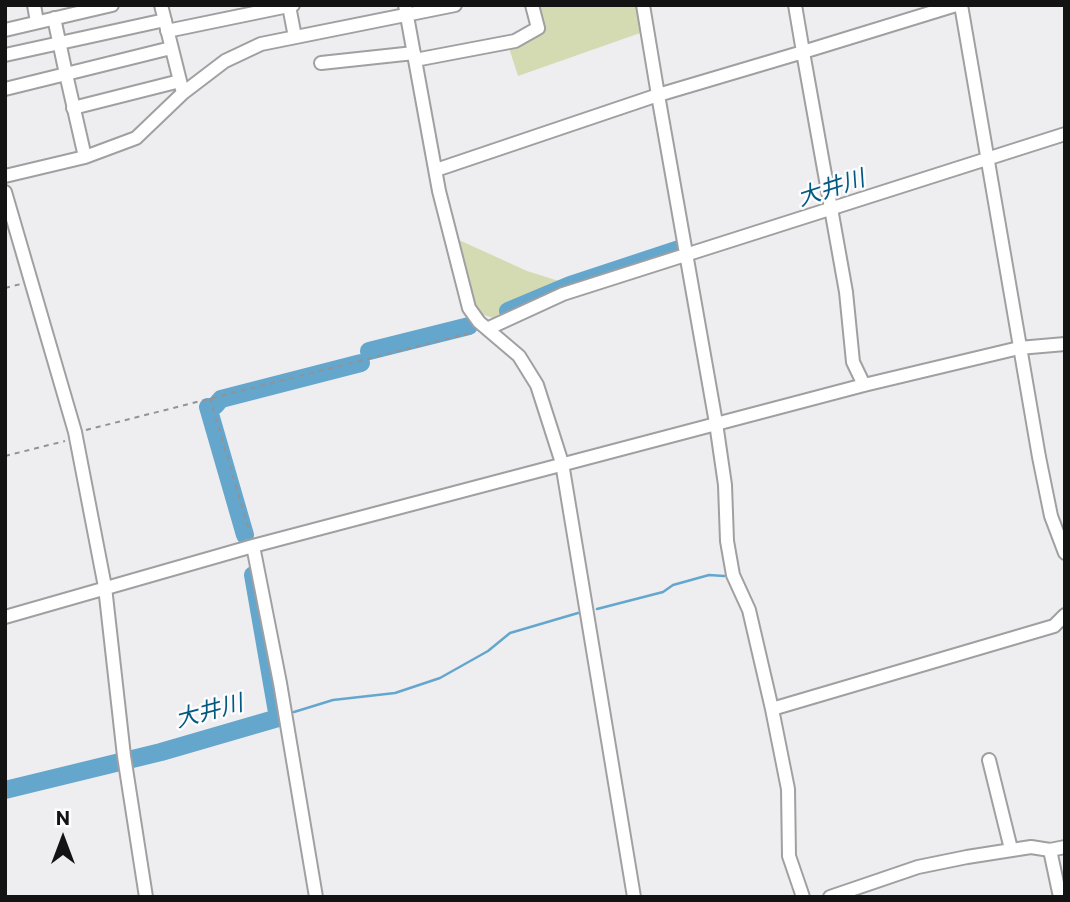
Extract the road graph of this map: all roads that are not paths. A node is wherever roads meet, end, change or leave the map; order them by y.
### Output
1 (34, 5) edge
2 (111, 5) edge
3 (161, 5) edge
4 (455, 5) edge
5 (532, 5) edge
6 (643, 5) edge
7 (795, 5) edge
8 (958, 5) edge
9 (291, 6) edge
10 (273, 7) edge
11 (405, 10) edge
12 (54, 18) junction
13 (37, 22) junction
14 (166, 25) junction
15 (5, 30) edge
16 (295, 37) junction
17 (61, 43) junction
18 (172, 48) junction
19 (803, 52) junction
20 (5, 55) edge
21 (414, 57) junction
22 (321, 63) dead end
23 (66, 74) junction
24 (182, 87) junction
25 (5, 89) edge
26 (658, 95) junction
27 (73, 108) junction
28 (1065, 134) edge
29 (85, 157) junction
30 (986, 157) junction
31 (436, 170) junction
32 (5, 176) edge
33 (5, 192) edge
34 (831, 206) junction
35 (684, 254) junction
36 (489, 328) junction
37 (1065, 344) edge
38 (1019, 348) junction
39 (864, 385) junction
40 (716, 423) junction
41 (562, 463) junction
42 (253, 546) junction
43 (1065, 553) edge
44 (105, 587) junction
45 (1065, 615) edge
46 (5, 617) edge
47 (772, 709) junction
48 (989, 760) dead end
49 (1065, 847) edge
50 (1011, 849) junction
51 (1050, 850) junction
52 (146, 897) edge
53 (316, 897) edge
54 (634, 897) edge
55 (803, 897) edge
56 (830, 897) edge
57 (1060, 897) edge

1 - 13 street
2 - 12 street
3 - 14 street
4 - 11 street
5 - 21 street
6 - 26 street
7 - 19 street
8 - 19 street
8 - 30 street
9 - 10 street
9 - 16 street
10 - 14 street
11 - 16 street
11 - 21 street
12 - 13 street
12 - 17 street
13 - 15 street
14 - 17 street
14 - 18 street
16 - 24 street
17 - 20 street
17 - 23 street
18 - 23 street
18 - 24 street
19 - 26 street
19 - 34 street
21 - 22 street
21 - 31 street
23 - 25 street
23 - 27 street
24 - 27 street
24 - 29 street
26 - 31 street
26 - 35 street
27 - 29 street
28 - 30 street
29 - 32 street
30 - 34 street
30 - 38 street
31 - 36 street
33 - 44 street
34 - 35 street
34 - 39 street
35 - 36 street
35 - 40 street
36 - 41 street
37 - 38 street
38 - 39 street
38 - 43 street
39 - 40 street
40 - 41 street
40 - 47 street
41 - 42 street
41 - 54 street
42 - 44 street
42 - 53 street
44 - 46 street
44 - 52 street
45 - 47 street
47 - 55 street
48 - 50 street
49 - 51 street
50 - 51 street
50 - 56 street
51 - 57 street

